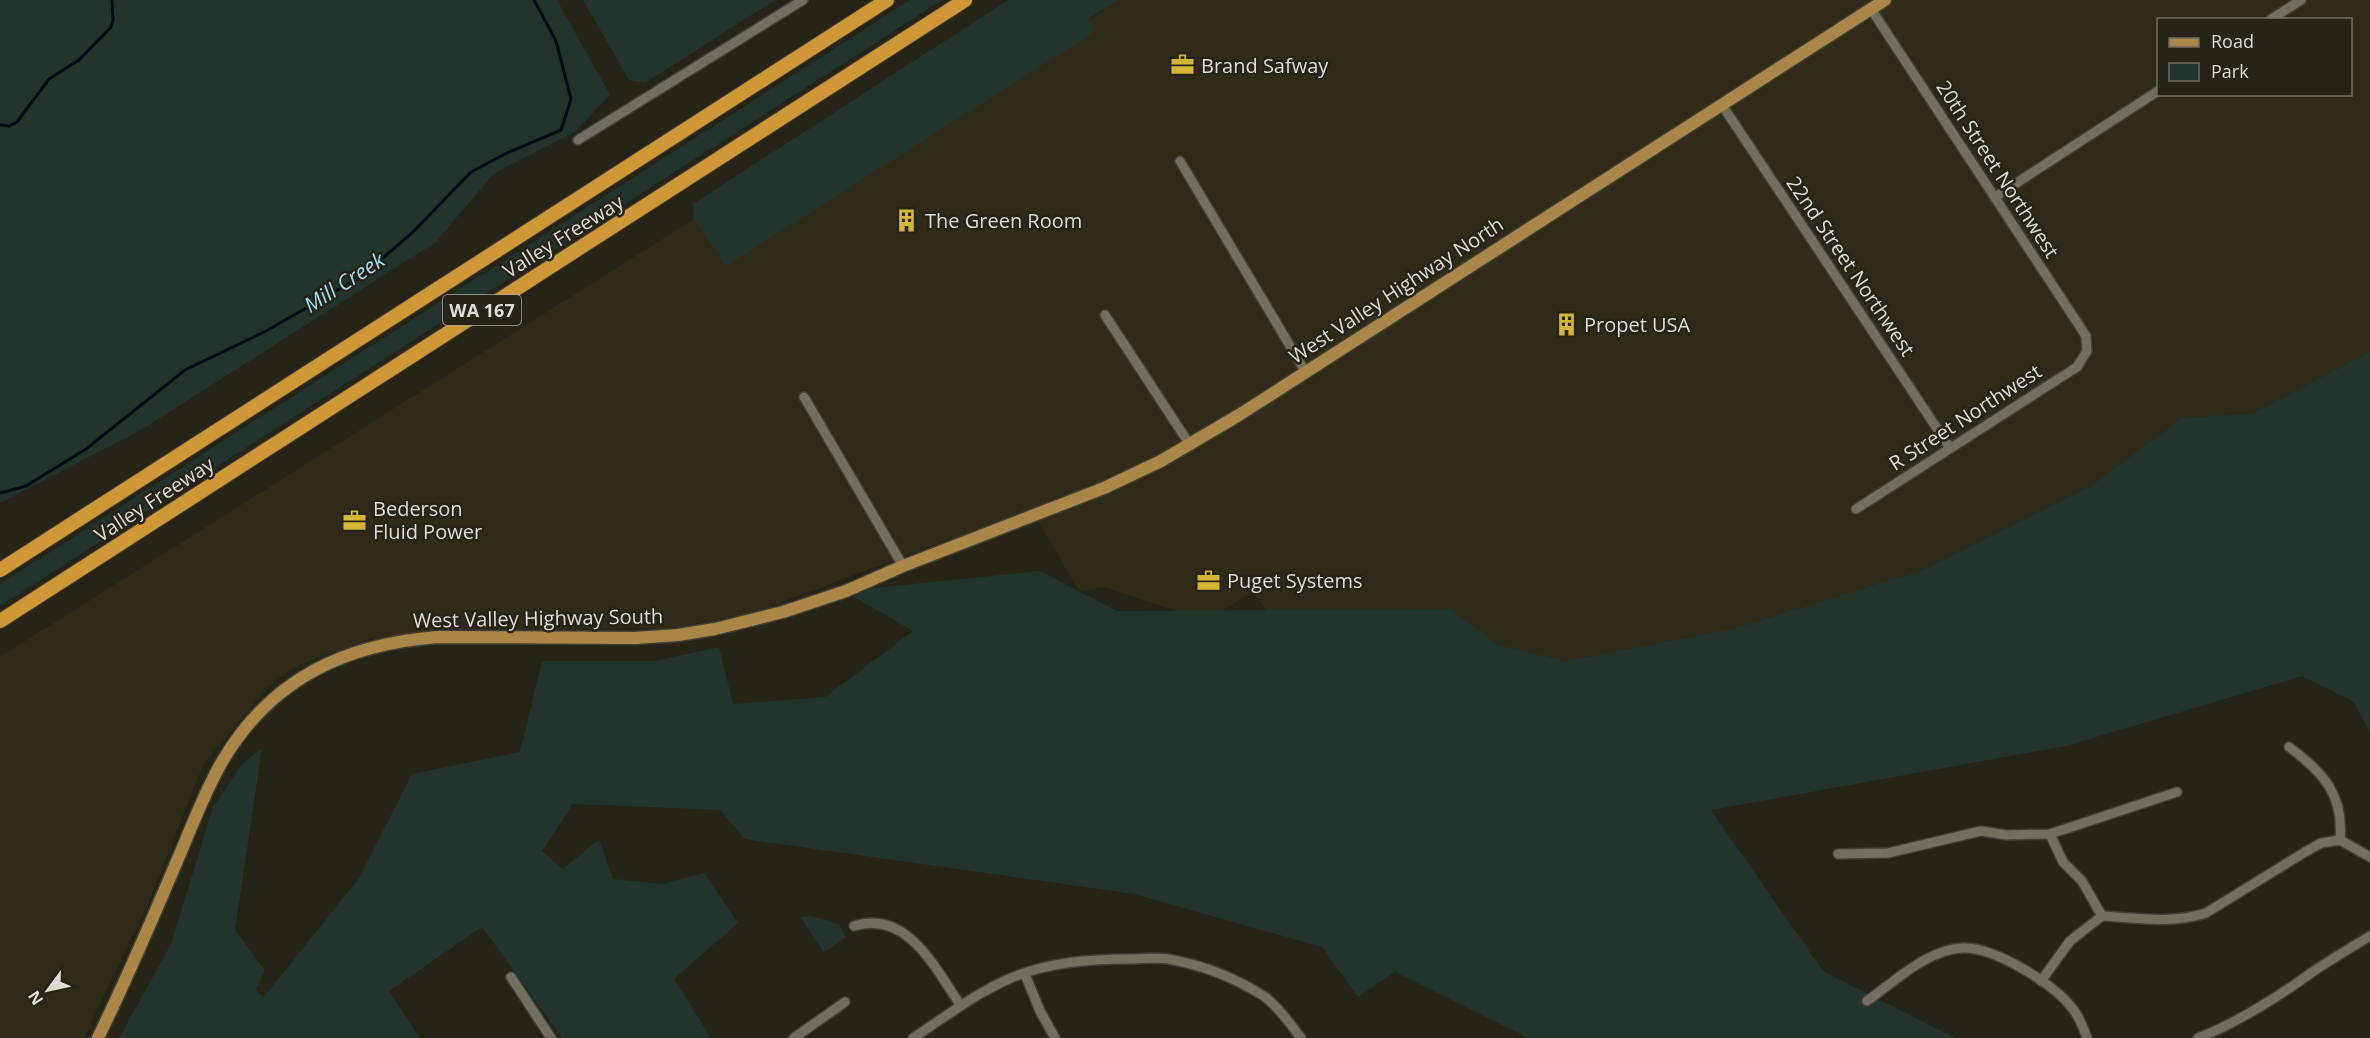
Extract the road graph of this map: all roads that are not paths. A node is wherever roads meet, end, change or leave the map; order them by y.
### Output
1 (802, 0) edge
2 (887, 0) edge
3 (965, 0) edge
4 (1885, 0) edge
5 (2301, 0) edge
6 (1871, 9) junction
7 (2273, 18) edge
8 (2157, 92) edge
9 (1722, 105) junction
10 (578, 140) dead end
11 (1179, 161) dead end
12 (1995, 197) junction
13 (1105, 315) dead end
14 (2087, 351) joint
15 (1305, 371) junction
16 (804, 397) dead end
17 (1190, 445) junction
18 (1950, 448) junction
19 (1856, 509) dead end
20 (903, 566) junction
21 (0, 570) edge
22 (0, 621) edge
23 (2289, 747) dead end
24 (2176, 792) dead end
25 (2050, 834) junction
26 (2340, 840) junction
27 (1838, 854) dead end
28 (2370, 857) edge
29 (2102, 916) junction
30 (854, 926) dead end
31 (2370, 936) edge
32 (1025, 974) junction
33 (511, 977) dead end
34 (2041, 981) junction
35 (1867, 1000) dead end
36 (845, 1002) dead end
37 (961, 1006) junction
38 (98, 1038) edge
39 (551, 1038) edge
40 (794, 1038) edge
41 (913, 1038) edge
42 (1055, 1038) edge
43 (1300, 1038) edge
44 (2088, 1038) edge
45 (2198, 1038) edge

1 - 10 street
2 - 21 highway, Valley Freeway / WA 167
3 - 22 highway, Valley Freeway / WA 167
4 - 6 main road, West Valley Highway North
5 - 7 street
6 - 9 main road, West Valley Highway North
6 - 12 street, 20th Street Northwest
8 - 12 street
9 - 15 main road, West Valley Highway North
9 - 18 street, 22nd Street Northwest
11 - 15 street
12 - 14 street, 20th Street Northwest
13 - 17 street
14 - 18 street, R Street Northwest
15 - 17 main road, West Valley Highway North
16 - 20 street
17 - 20 main road, West Valley Highway North
18 - 19 street, R Street Northwest
20 - 38 main road, West Valley Highway South
23 - 26 street
24 - 25 street
25 - 27 street
25 - 29 street
26 - 28 street
26 - 29 street
29 - 34 street
30 - 37 street
31 - 45 street
32 - 37 street
32 - 42 street
32 - 43 street
33 - 39 street
34 - 35 street
34 - 44 street
36 - 40 street
37 - 41 street

